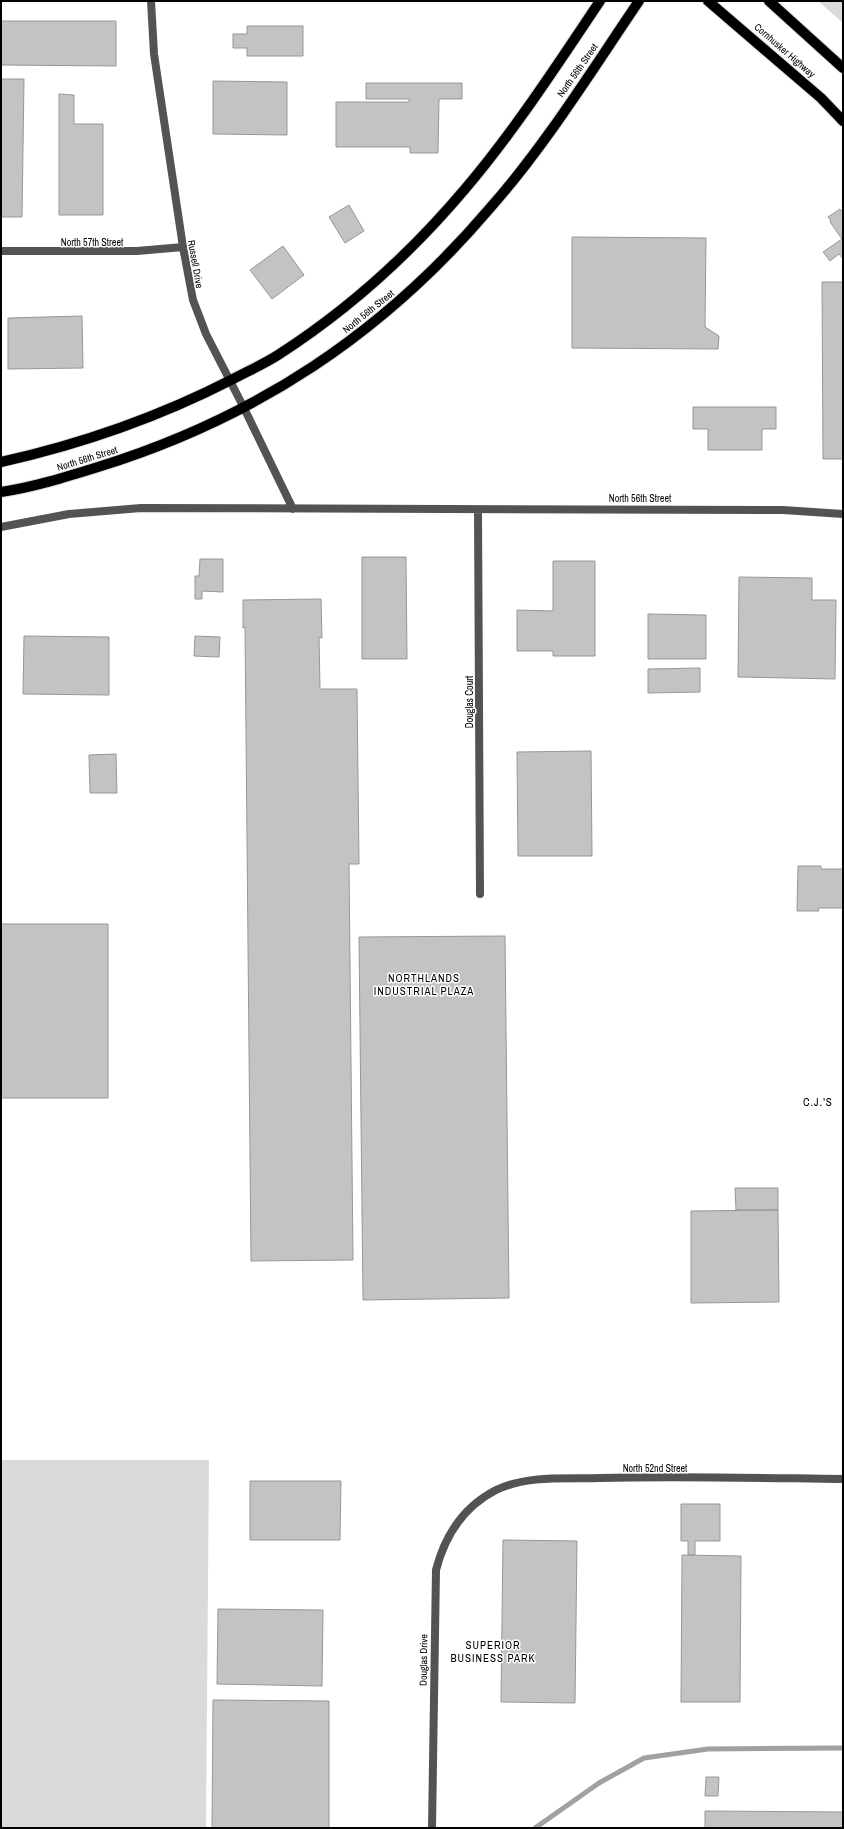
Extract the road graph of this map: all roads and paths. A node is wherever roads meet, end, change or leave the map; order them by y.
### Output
1 (151, 1) edge
2 (600, 1) edge
3 (639, 1) edge
4 (708, 1) edge
5 (769, 1) edge
6 (843, 68) edge
7 (843, 121) edge
8 (183, 247) junction
9 (1, 251) edge
10 (230, 380) junction
11 (244, 408) junction
12 (1, 462) edge
13 (1, 492) edge
14 (292, 509) junction
15 (478, 510) junction
16 (843, 514) edge
17 (1, 527) edge
18 (480, 894) dead end
19 (843, 1479) edge
20 (474, 1505) joint
21 (432, 1828) edge

1 - 8 street, Russell Drive
2 - 10 main road, North 56th Street
3 - 11 main road, North 56th Street
4 - 7 main road, Cornhusker Highway
5 - 6 main road
8 - 9 street, North 57th Street
8 - 10 street, Russell Drive
10 - 11 street, Russell Drive
10 - 12 main road, North 56th Street
11 - 13 main road, North 56th Street
11 - 14 street, Russell Drive
14 - 15 street, North 56th Street
14 - 17 street, North 56th Street
15 - 16 street, North 56th Street
15 - 18 street, Douglas Court
19 - 20 street, North 52nd Street
20 - 21 street, Douglas Drive

